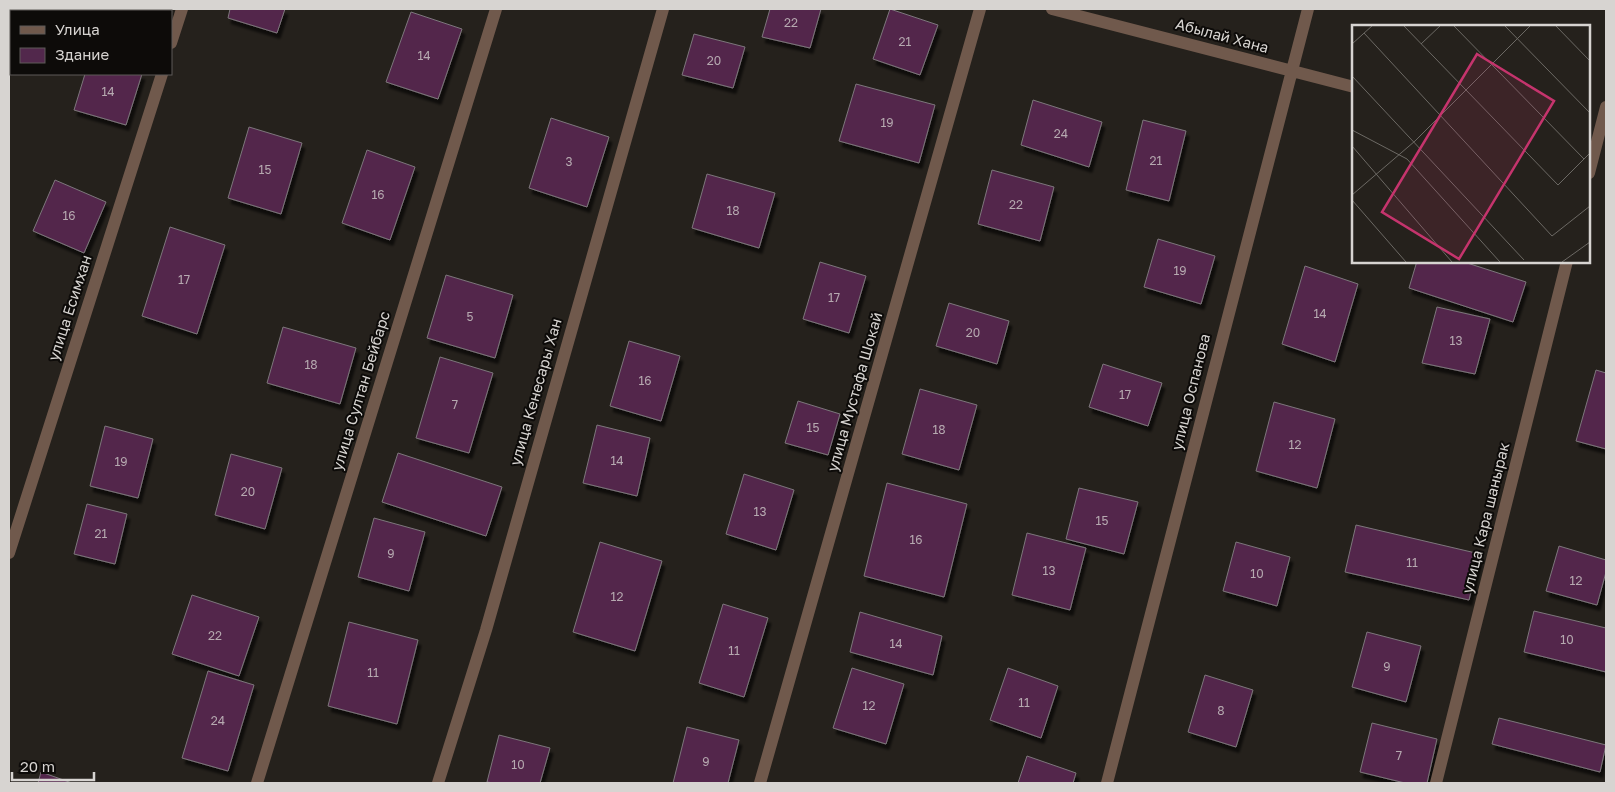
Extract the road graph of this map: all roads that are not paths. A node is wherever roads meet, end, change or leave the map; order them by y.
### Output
1 (182, 9) edge
2 (496, 9) edge
3 (662, 9) edge
4 (980, 9) edge
5 (1052, 9) edge
6 (1308, 9) edge
7 (172, 40) edge
8 (1291, 71) junction
9 (162, 75) edge
10 (1352, 86) edge
11 (1606, 107) edge
12 (1597, 148) edge
13 (1590, 170) edge
14 (1567, 262) edge
15 (9, 553) edge
16 (257, 783) edge
17 (438, 783) edge
18 (760, 783) edge
19 (1107, 783) edge
20 (1436, 783) edge

1 - 7 street
2 - 16 street, улица Султан Бейбарс
3 - 17 street, улица Кенесары Хан
4 - 18 street, улица Мустафа Шокай
5 - 8 street, Абылай Хана
6 - 8 street, улица Оспанова
8 - 10 street, Абылай Хана
8 - 19 street, улица Оспанова
9 - 15 street, улица Есимхан
11 - 12 street
12 - 13 street
14 - 20 street, улица Кара шанырак

